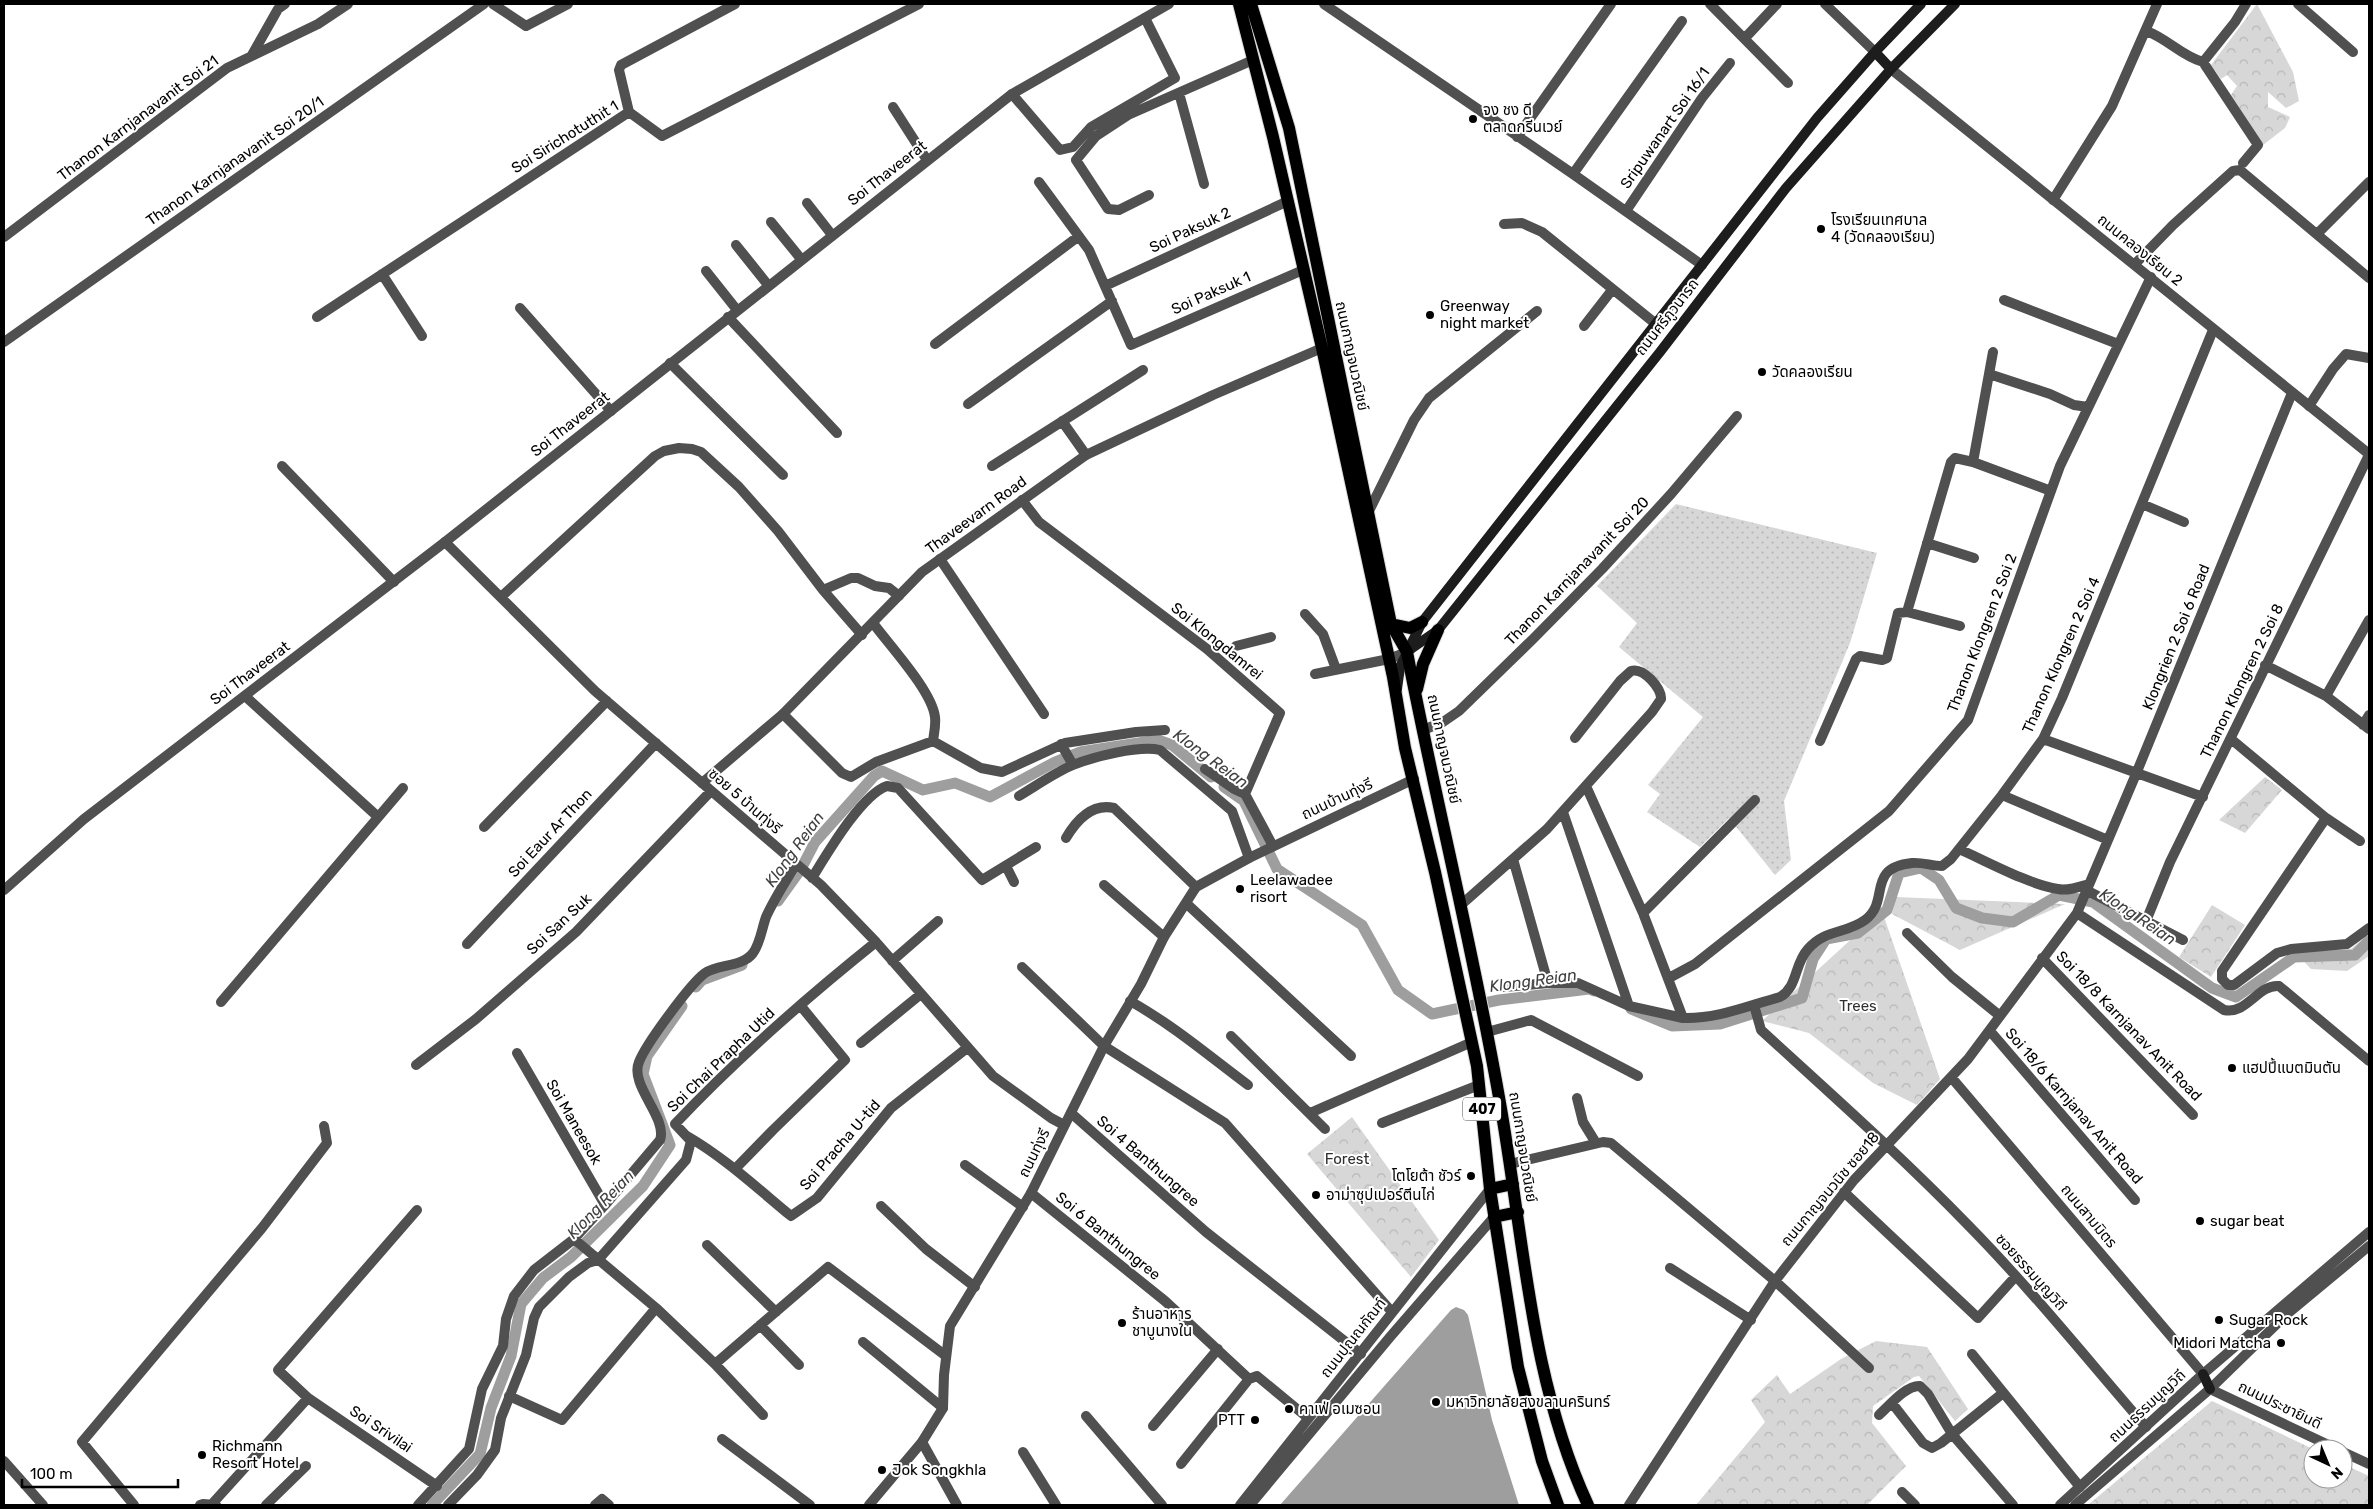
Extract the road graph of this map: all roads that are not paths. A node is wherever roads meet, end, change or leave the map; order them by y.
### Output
1 (285, 4) edge
2 (348, 4) edge
3 (484, 4) edge
4 (493, 4) edge
5 (568, 4) edge
6 (735, 4) edge
7 (919, 4) edge
8 (1169, 4) edge
9 (1239, 4) edge
10 (1252, 4) edge
11 (1324, 4) edge
12 (1611, 4) edge
13 (1710, 4) edge
14 (1776, 4) edge
15 (1825, 4) edge
16 (1921, 4) edge
17 (1955, 4) edge
18 (2157, 4) edge
19 (2246, 4) edge
20 (2298, 4) edge
21 (1145, 18) junction
22 (1682, 21) dead end
23 (2146, 31) junction
24 (1745, 38) junction
25 (1875, 52) junction
26 (2353, 52) dead end
27 (252, 56) junction
28 (1253, 60) junction
29 (2203, 62) junction
30 (1730, 63) dead end
31 (1891, 69) junction
32 (1788, 84) dead end
33 (1179, 93) junction
34 (1012, 94) junction
35 (892, 107) dead end
36 (629, 112) junction
37 (1517, 136) junction
38 (927, 160) junction
39 (2243, 163) dead end
40 (1573, 174) junction
41 (1039, 182) dead end
42 (1204, 184) dead end
43 (2368, 187) edge
44 (1149, 195) dead end
45 (2053, 200) junction
46 (1288, 201) junction
47 (807, 203) dead end
48 (1626, 210) junction
49 (771, 222) dead end
50 (1504, 224) dead end
51 (2317, 234) junction
52 (832, 235) junction
53 (1079, 236) junction
54 (4, 237) edge
55 (736, 245) dead end
56 (801, 259) junction
57 (2135, 264) junction
58 (1702, 265) junction
59 (1303, 270) junction
60 (706, 271) dead end
61 (382, 274) junction
62 (2151, 277) junction
63 (2369, 278) edge
64 (768, 285) junction
65 (1105, 286) junction
66 (1612, 290) junction
67 (2004, 300) dead end
68 (1112, 301) junction
69 (520, 308) dead end
70 (737, 310) junction
71 (1537, 312) dead end
72 (317, 317) dead end
73 (728, 317) junction
74 (1656, 324) junction
75 (1584, 326) dead end
76 (2213, 330) junction
77 (422, 336) dead end
78 (4, 342) edge
79 (935, 344) dead end
80 (2118, 344) junction
81 (1322, 348) junction
82 (1993, 352) dead end
83 (2369, 358) edge
84 (1628, 359) junction
85 (670, 363) junction
86 (1143, 370) dead end
87 (1643, 371) junction
88 (1989, 374) junction
89 (2292, 393) junction
90 (968, 404) dead end
91 (2309, 406) junction
92 (2088, 407) junction
93 (611, 411) junction
94 (1737, 416) dead end
95 (1062, 422) junction
96 (837, 433) dead end
97 (2369, 454) edge
98 (1086, 455) junction
99 (1973, 462) junction
100 (282, 466) dead end
101 (992, 466) dead end
102 (783, 476) dead end
103 (2051, 491) junction
104 (1022, 500) junction
105 (2142, 504) junction
106 (1368, 512) junction
107 (2184, 522) dead end
108 (445, 542) junction
109 (1927, 543) junction
110 (1974, 558) dead end
111 (940, 559) junction
112 (394, 582) junction
113 (823, 590) junction
114 (900, 596) junction
115 (501, 597) junction
116 (1907, 612) junction
117 (1305, 614) dead end
118 (2369, 620) edge
119 (1422, 622) junction
120 (873, 623) junction
121 (1386, 623) junction
122 (1960, 626) dead end
123 (1438, 630) junction
124 (862, 635) junction
125 (1271, 637) dead end
126 (1236, 646) dead end
127 (1407, 652) junction
128 (1389, 659) junction
129 (2265, 665) junction
130 (1336, 669) junction
131 (1314, 674) dead end
132 (1396, 694) junction
133 (1416, 695) junction
134 (245, 696) junction
135 (2326, 696) junction
136 (607, 701) junction
137 (783, 714) junction
138 (1044, 714) dead end
139 (2369, 714) edge
140 (2366, 727) edge
141 (1164, 730) dead end
142 (1423, 730) junction
143 (1575, 738) dead end
144 (2043, 739) junction
145 (2231, 739) junction
146 (933, 741) junction
147 (1820, 741) dead end
148 (656, 743) junction
149 (1063, 746) junction
150 (1072, 763) junction
151 (1205, 769) dead end
152 (2136, 774) junction
153 (1414, 779) junction
154 (702, 783) junction
155 (1586, 786) junction
156 (403, 788) dead end
157 (711, 791) junction
158 (1245, 794) junction
159 (2002, 795) junction
160 (1019, 796) dead end
161 (2203, 797) junction
162 (1755, 800) dead end
163 (1563, 812) junction
164 (377, 816) junction
165 (2326, 818) junction
166 (484, 828) dead end
167 (1066, 838) dead end
168 (2108, 840) junction
169 (2360, 841) dead end
170 (1273, 846) junction
171 (1036, 848) dead end
172 (1959, 850) junction
173 (1249, 858) junction
174 (1513, 859) junction
175 (796, 864) junction
176 (1006, 866) junction
177 (812, 878) junction
178 (1014, 882) dead end
179 (1104, 885) dead end
180 (1196, 888) junction
181 (2087, 889) junction
182 (4, 890) edge
183 (1187, 904) junction
184 (1462, 904) junction
185 (2078, 912) junction
186 (1643, 913) junction
187 (938, 921) dead end
188 (2146, 921) junction
189 (2369, 928) edge
190 (1907, 933) dead end
191 (1164, 936) junction
192 (2183, 940) dead end
193 (876, 942) junction
194 (467, 944) dead end
195 (2042, 958) junction
196 (892, 961) junction
197 (1022, 967) dead end
198 (1669, 978) junction
199 (1548, 983) junction
200 (1504, 987) dead end
201 (921, 994) junction
202 (1130, 1001) junction
203 (221, 1002) dead end
204 (800, 1005) junction
205 (1629, 1006) junction
206 (1754, 1007) junction
207 (2000, 1016) junction
208 (1683, 1018) junction
209 (1486, 1028) junction
210 (1990, 1031) junction
211 (1232, 1036) dead end
212 (1470, 1036) junction
213 (860, 1043) dead end
214 (1104, 1046) junction
215 (967, 1048) junction
216 (517, 1053) dead end
217 (1351, 1056) dead end
218 (2369, 1061) edge
219 (416, 1065) dead end
220 (1638, 1076) dead end
221 (1951, 1077) junction
222 (1248, 1085) dead end
223 (1479, 1085) junction
224 (1577, 1098) dead end
225 (1071, 1113) junction
226 (1310, 1113) junction
227 (2194, 1115) dead end
228 (1382, 1123) dead end
229 (1064, 1125) junction
230 (324, 1126) dead end
231 (1325, 1129) dead end
232 (687, 1136) junction
233 (1596, 1143) junction
234 (1886, 1144) junction
235 (1510, 1164) junction
236 (965, 1165) dead end
237 (735, 1169) junction
238 (1513, 1184) junction
239 (1490, 1189) junction
240 (1844, 1192) junction
241 (1031, 1194) junction
242 (2135, 1200) dead end
243 (605, 1205) junction
244 (881, 1206) dead end
245 (1023, 1207) junction
246 (417, 1210) dead end
247 (1518, 1212) junction
248 (1494, 1218) junction
249 (2369, 1232) edge
250 (574, 1239) junction
251 (707, 1245) dead end
252 (2369, 1246) edge
253 (598, 1260) junction
254 (1670, 1268) dead end
255 (2016, 1276) junction
256 (1775, 1281) junction
257 (975, 1287) junction
258 (656, 1308) junction
259 (776, 1312) junction
260 (1392, 1312) junction
261 (1752, 1320) junction
262 (760, 1325) junction
263 (863, 1342) dead end
264 (1218, 1349) junction
265 (1361, 1354) junction
266 (1972, 1354) dead end
267 (946, 1356) junction
268 (1370, 1361) junction
269 (715, 1364) junction
270 (800, 1364) dead end
271 (1868, 1368) dead end
272 (2203, 1374) junction
273 (1249, 1379) junction
274 (2210, 1389) junction
275 (2003, 1394) junction
276 (509, 1396) junction
277 (308, 1398) junction
278 (1892, 1403) junction
279 (943, 1408) junction
280 (763, 1415) dead end
281 (1879, 1415) dead end
282 (1086, 1416) dead end
283 (1308, 1418) junction
284 (1153, 1426) dead end
285 (2146, 1427) junction
286 (1952, 1434) junction
287 (722, 1439) dead end
288 (2316, 1439) edge
289 (922, 1442) junction
290 (1023, 1452) dead end
291 (2353, 1457) edge
292 (4, 1461) edge
293 (1181, 1464) dead end
294 (2369, 1464) edge
295 (306, 1466) dead end
296 (437, 1486) junction
297 (2080, 1487) junction
298 (1902, 1492) dead end
299 (214, 1504) edge
300 (43, 1505) edge
301 (134, 1505) edge
302 (200, 1505) edge
303 (266, 1505) edge
304 (418, 1505) edge
305 (448, 1505) edge
306 (595, 1505) edge
307 (609, 1505) edge
308 (810, 1505) edge
309 (869, 1505) edge
310 (957, 1505) edge
311 (1056, 1505) edge
312 (1162, 1505) edge
313 (1240, 1505) edge
314 (1250, 1505) edge
315 (1558, 1505) edge
316 (1588, 1505) edge
317 (1629, 1505) edge
318 (1916, 1505) edge
319 (2013, 1505) edge
320 (2060, 1505) edge
321 (2075, 1505) edge

1 - 27 street
2 - 27 street, Thanon Karnjanavanit Soi 21
3 - 78 street, Thanon Karnjanavanit Soi 20/1
4 - 5 street
6 - 36 street
7 - 36 street, Soi Sirichotuthit 1
8 - 21 street, Soi Thaveerat
9 - 28 main road, ถนนกาญจนวณิชย์
10 - 106 main road, ถนนกาญจนวณิชย์
11 - 37 street
12 - 37 street
13 - 24 street
14 - 24 street
15 - 25 street
16 - 25 main road, ถนนศรีภูวนารถ
17 - 31 main road, ถนนศรีภูวนารถ
18 - 23 street
19 - 29 street
20 - 26 street
21 - 34 street, Soi Thaveerat
21 - 34 street
22 - 40 street
23 - 29 street
23 - 45 street
24 - 32 street
25 - 31 main road
25 - 58 main road, ถนนศรีภูวนารถ
27 - 54 street, Thanon Karnjanavanit Soi 21
28 - 33 street
28 - 46 main road, ถนนกาญจนวณิชย์
29 - 39 street
30 - 48 street, Sripuwanart Soi 16/1
31 - 45 street, ถนนคลองเรียน 2
31 - 87 main road, ถนนศรีภูวนารถ
33 - 42 street
33 - 44 street
34 - 38 street, Soi Thaveerat
35 - 38 street
36 - 61 street, Soi Sirichotuthit 1
37 - 40 street
38 - 52 street, Soi Thaveerat
40 - 48 street
41 - 53 street
43 - 51 street
45 - 57 street, ถนนคลองเรียน 2
46 - 59 main road, ถนนกาญจนวณิชย์
46 - 65 street, Soi Paksuk 2
47 - 52 street
48 - 58 street
49 - 56 street
50 - 66 street
51 - 57 street
51 - 63 street
52 - 56 street, Soi Thaveerat
53 - 65 street
53 - 79 street
55 - 64 street
56 - 64 street, Soi Thaveerat
57 - 62 street, ถนนคลองเรียน 2
58 - 74 main road, ถนนศรีภูวนารถ
59 - 68 street, Soi Paksuk 1
59 - 81 main road, ถนนกาญจนวณิชย์
60 - 70 street
61 - 72 street, Soi Sirichotuthit 1
61 - 77 street
62 - 76 street, ถนนคลองเรียน 2
62 - 80 street, Thanon Klongren 2 Soi 2
64 - 70 street, Soi Thaveerat
65 - 68 street
66 - 74 street
66 - 75 street
67 - 80 street
68 - 90 street
69 - 93 street
70 - 73 street, Soi Thaveerat
71 - 106 street
73 - 85 street, Soi Thaveerat
73 - 96 street
74 - 84 main road, ถนนศรีภูวนารถ
76 - 89 street, ถนนคลองเรียน 2
76 - 105 street, Thanon Klongren 2 Soi 4
80 - 92 street, Thanon Klongren 2 Soi 2
81 - 98 street, Thaveevarn Road
81 - 121 main road, ถนนกาญจนวณิชย์
82 - 88 street
83 - 91 street
84 - 87 main road
84 - 119 main road, ถนนศรีภูวนารถ
85 - 93 street, Soi Thaveerat
85 - 102 street
86 - 95 street
87 - 123 main road, ถนนศรีภูวนารถ
88 - 92 street
88 - 99 street
89 - 91 street, ถนนคลองเรียน 2
89 - 152 street, Klongrien 2 Soi 6 Road
91 - 97 street, ถนนคลองเรียน 2
92 - 103 street, Thanon Klongren 2 Soi 2
93 - 108 street, Soi Thaveerat
94 - 142 street, Thanon Karnjanavanit Soi 20
95 - 98 street
95 - 101 street
97 - 129 street, Thanon Klongren 2 Soi 8
98 - 104 street, Thaveevarn Road
99 - 103 street
99 - 109 street
100 - 112 street
103 - 198 street, Thanon Klongren 2 Soi 2
104 - 111 street, Thaveevarn Road
104 - 158 street, Soi Klongdamrei
105 - 107 street
105 - 144 street, Thanon Klongren 2 Soi 4
106 - 121 main road, ถนนกาญจนวณิชย์
108 - 112 street, Soi Thaveerat
108 - 115 street, ซอย 5 บ้านทุ่งรี
109 - 110 street
109 - 116 street
111 - 114 street, Thaveevarn Road
111 - 138 street
112 - 134 street, Soi Thaveerat
113 - 114 street
113 - 115 street
113 - 124 street
114 - 120 street, Thaveevarn Road
115 - 136 street, ซอย 5 บ้านทุ่งรี
116 - 122 street
116 - 147 street
117 - 130 street
118 - 135 street
119 - 121 main road
119 - 127 main road, ถนนศรีภูวนารถ
120 - 124 street, Thaveevarn Road
120 - 146 street
121 - 127 main road, ถนนกาญจนวณิชย์
121 - 128 main road, ถนนกาญจนวณิชย์
123 - 127 main road, ถนนศรีภูวนารถ
123 - 133 main road
124 - 137 street, Thaveevarn Road
125 - 126 street
127 - 128 street
127 - 132 main road, ถนนศรีภูวนารถ
127 - 133 main road, ถนนกาญจนวณิชย์
128 - 130 street
128 - 132 main road, ถนนกาญจนวณิชย์
129 - 135 street
129 - 145 street, Thanon Klongren 2 Soi 8
130 - 131 street
132 - 153 main road, ถนนกาญจนวณิชย์
133 - 142 main road, ถนนกาญจนวณิชย์
134 - 164 street
134 - 182 street, Soi Thaveerat
135 - 140 street
136 - 148 street, ซอย 5 บ้านทุ่งรี
136 - 166 street
137 - 146 street
137 - 154 street, Thaveevarn Road
139 - 140 street
141 - 149 street
142 - 184 main road, ถนนกาญจนวณิชย์
143 - 155 street
144 - 152 street
144 - 159 street, Thanon Klongren 2 Soi 4
145 - 161 street, Thanon Klongren 2 Soi 8
145 - 165 street
146 - 149 street
148 - 154 street, ซอย 5 บ้านทุ่งรี
148 - 194 street, Soi Eaur Ar Thon
149 - 150 street
150 - 160 street
150 - 173 street
151 - 158 street
152 - 161 street
152 - 168 street, Klongrien 2 Soi 6 Road
153 - 170 street, ถนนบ้านทุ่งรี
153 - 212 main road, ถนนกาญจนวณิชย์
154 - 157 street, ซอย 5 บ้านทุ่งรี
155 - 163 street
155 - 186 street
156 - 164 street
157 - 175 street, ซอย 5 บ้านทุ่งรี
157 - 219 street, Soi San Suk
158 - 170 street
159 - 168 street
159 - 172 street, Thanon Klongren 2 Soi 4
161 - 188 street, Thanon Klongren 2 Soi 8
162 - 186 street
163 - 174 street
163 - 205 street
164 - 203 street
165 - 169 street
165 - 189 street
167 - 180 street
168 - 181 street, Klongrien 2 Soi 6 Road
170 - 173 street
171 - 176 street
172 - 181 street
172 - 206 street, Thanon Klongren 2 Soi 4
173 - 180 street
174 - 184 street
174 - 199 street
175 - 177 street, ซอย 5 บ้านทุ่งรี
175 - 243 street
176 - 177 street
176 - 178 street
177 - 193 street, ซอย 5 บ้านทุ่งรี
179 - 191 street
180 - 183 street, ถนนทุ่งรี
181 - 185 street, Klongrien 2 Soi 6 Road
181 - 188 street
183 - 191 street, ถนนทุ่งรี
183 - 217 street
184 - 209 main road, ถนนกาญจนวณิชย์
185 - 195 street, ถนนกาญจนวนิช ซอย18
185 - 218 street
186 - 198 street
187 - 196 street
188 - 192 street
190 - 207 street
191 - 202 street, ถนนทุ่งรี
193 - 196 street, ซอย 5 บ้านทุ่งรี
193 - 204 street, Soi Chai Prapha Utid
195 - 207 street, ถนนกาญจนวนิช ซอย18
195 - 227 street, Soi 18/8 Karnjanav Anit Road
196 - 201 street, ซอย 5 บ้านทุ่งรี
197 - 214 street
198 - 208 street
199 - 200 street, Thanon Klongren 2 Soi 4
199 - 205 street, Thanon Klongren 2 Soi 4
201 - 213 street
201 - 215 street, ซอย 5 บ้านทุ่งรี
202 - 214 street, ถนนทุ่งรี
202 - 222 street
204 - 232 street, Soi Chai Prapha Utid
204 - 237 street
205 - 208 street, Thanon Klongren 2 Soi 4
206 - 208 street, Thanon Klongren 2 Soi 4
206 - 234 street, ซอยธรรมนูญวิถี
207 - 210 street, ถนนกาญจนวนิช ซอย18
209 - 220 street
209 - 235 main road, ถนนกาญจนวณิชย์ / 407
210 - 221 street, ถนนกาญจนวนิช ซอย18
210 - 242 street, Soi 18/6 Karnjanav Anit Road
211 - 226 street
212 - 223 main road, ถนนกาญจนวณิชย์ / 407
212 - 226 street
214 - 225 street, ถนนทุ่งรี
214 - 260 street
215 - 229 street, ซอย 5 บ้านทุ่งรี
215 - 237 street, Soi Pracha U-tid
216 - 243 street, Soi Maneesok
221 - 234 street, ถนนกาญจนวนิช ซอย18
221 - 272 street, ถนนสามมิตร
223 - 228 street
223 - 239 main road, ถนนกาญจนวณิชย์ / 407
224 - 233 street
225 - 229 street, ถนนทุ่งรี
225 - 265 street, Soi 4 Banthungree
226 - 231 street
229 - 241 street, ถนนทุ่งรี
230 - 301 street
232 - 237 street, Soi Pracha U-tid
232 - 253 street, Soi Chai Prapha Utid
233 - 235 street
233 - 256 street
234 - 240 street, ถนนกาญจนวนิช ซอย18
234 - 255 street, ซอยธรรมนูญวิถี
235 - 238 main road, ถนนกาญจนวณิชย์ / 407
236 - 245 street
238 - 239 main road
238 - 247 main road, ถนนกาญจนวณิชย์ / 407
239 - 248 main road, ถนนกาญจนวณิชย์ / 407
239 - 260 street, ถนนปุณณกัณฑ์
240 - 255 street
240 - 256 street, ถนนกาญจนวนิช ซอย18
241 - 245 street, ถนนทุ่งรี
241 - 264 street, Soi 6 Banthungree
243 - 250 street
244 - 257 street
245 - 257 street, ถนนทุ่งรี
246 - 277 street, Soi Srivilai
247 - 248 main road
247 - 316 main road, ถนนกาญจนวณิชย์
248 - 268 street, ถนนปุณณกัณฑ์
248 - 315 main road, ถนนกาญจนวณิชย์
249 - 272 street, ถนนธรรมนูญวิถี
250 - 253 street
250 - 296 street
251 - 259 street
252 - 274 street, ถนนธรรมนูญวิถี
253 - 258 street
253 - 276 street
254 - 261 street
255 - 285 street, ซอยธรรมนูญวิถี
256 - 261 street, ถนนกาญจนวนิช ซอย18
256 - 271 street
257 - 267 street, ถนนทุ่งรี
258 - 269 street
258 - 276 street
259 - 262 street
259 - 267 street
260 - 265 street, ถนนปุณณกัณฑ์
261 - 317 street, ถนนกาญจนวนิช ซอย18
262 - 269 street
262 - 270 street
263 - 279 street
264 - 273 street, Soi 6 Banthungree
264 - 284 street
265 - 268 street, Soi 4 Banthungree
265 - 283 street, ถนนปุณณกัณฑ์
266 - 275 street
267 - 279 street, ถนนทุ่งรี
268 - 314 street, ถนนปุณณกัณฑ์
269 - 280 street
272 - 274 main road
272 - 285 street, ถนนธรรมนูญวิถี
273 - 283 street
273 - 293 street
274 - 288 street, ถนนประชายินดี
274 - 321 street, ถนนธรรมนูญวิถี
275 - 286 street
275 - 297 street
276 - 305 street
277 - 296 street, Soi Srivilai
277 - 299 street
278 - 281 street
278 - 286 street
278 - 286 street
279 - 289 street, ถนนทุ่งรี
282 - 312 street
283 - 313 street, ถนนปุณณกัณฑ์
285 - 297 street, ถนนธรรมนูญวิถี
286 - 319 street
287 - 308 street
289 - 309 street, ถนนทุ่งรี
289 - 310 street
290 - 311 street
291 - 294 street
292 - 300 street
295 - 303 street
296 - 304 street
297 - 320 street, ถนนธรรมนูญวิถี
298 - 318 street
299 - 302 street
306 - 307 street

